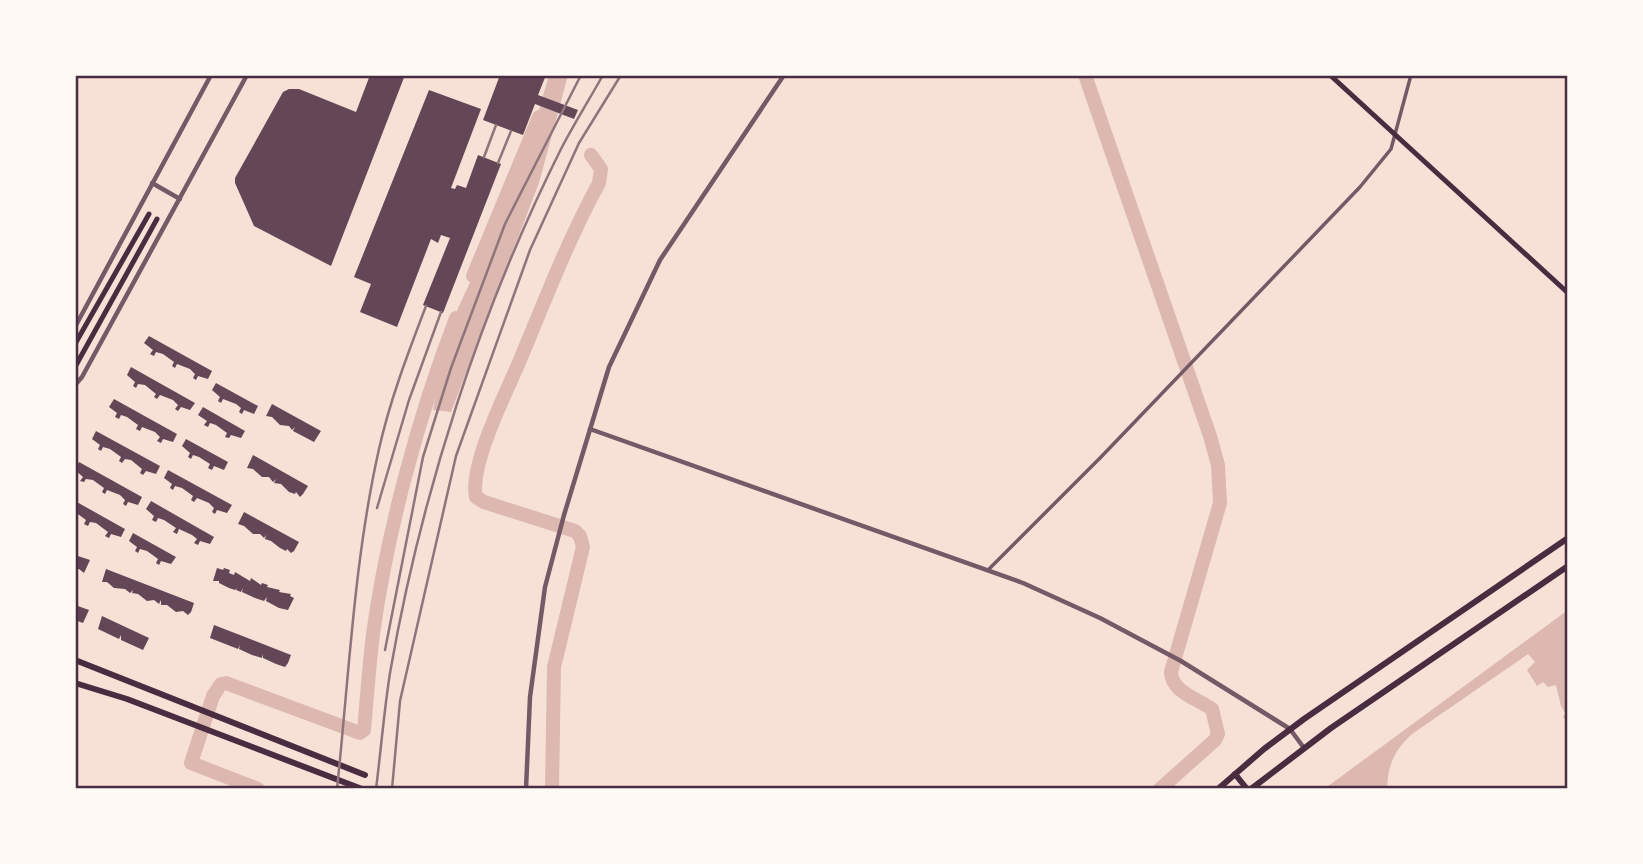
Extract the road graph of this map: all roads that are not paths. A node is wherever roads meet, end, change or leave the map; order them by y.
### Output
1 (211, 75) edge
2 (247, 75) edge
3 (784, 75) edge
4 (1330, 75) edge
5 (1411, 75) edge
6 (1396, 137) junction
7 (152, 183) junction
8 (180, 199) junction
9 (149, 214) dead end
10 (157, 219) dead end
11 (1568, 293) edge
12 (75, 327) edge
13 (75, 344) edge
14 (75, 367) edge
15 (75, 385) edge
16 (590, 429) junction
17 (1568, 538) edge
18 (1568, 566) edge
19 (988, 570) junction
20 (75, 660) edge
21 (75, 683) edge
22 (1290, 729) junction
23 (1304, 748) junction
24 (1235, 774) junction
25 (365, 775) dead end
26 (362, 789) edge
27 (526, 789) edge
28 (1218, 789) edge
29 (1249, 789) edge

1 - 7 street
2 - 8 street
3 - 16 street
4 - 6 main road
5 - 6 street
6 - 11 main road
6 - 19 street
7 - 8 street
7 - 12 street
8 - 15 street
9 - 13 main road
10 - 14 main road
16 - 19 street
16 - 27 street
17 - 22 main road
18 - 23 main road
19 - 22 street
20 - 25 main road
21 - 26 main road
22 - 23 street
22 - 24 main road
23 - 29 main road
24 - 28 main road
24 - 29 main road

